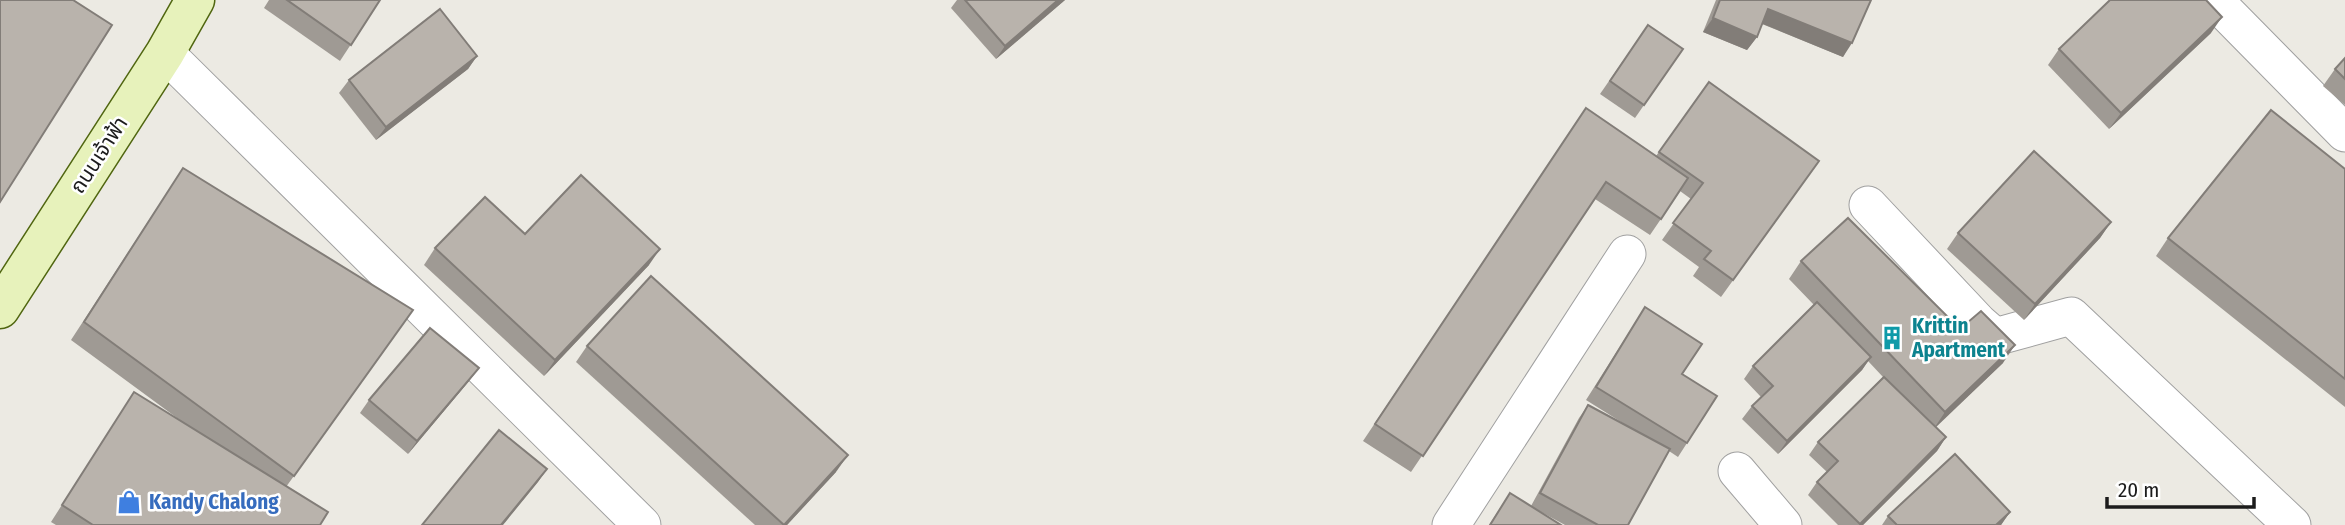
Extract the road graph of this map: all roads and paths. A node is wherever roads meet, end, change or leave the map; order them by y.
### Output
1 (195, 0) edge
2 (2214, 0) edge
3 (164, 53) junction
4 (2345, 133) edge
5 (1868, 205) dead end
6 (1627, 254) dead end
7 (0, 309) edge
8 (1737, 471) dead end
9 (642, 525) edge
10 (1451, 525) edge
11 (1783, 525) edge
12 (2291, 525) edge

1 - 3 main road, ถนนเจ้าฟ้า
2 - 4 street
3 - 7 main road, ถนนเจ้าฟ้า
3 - 9 street
5 - 12 street
6 - 10 street
8 - 11 street

